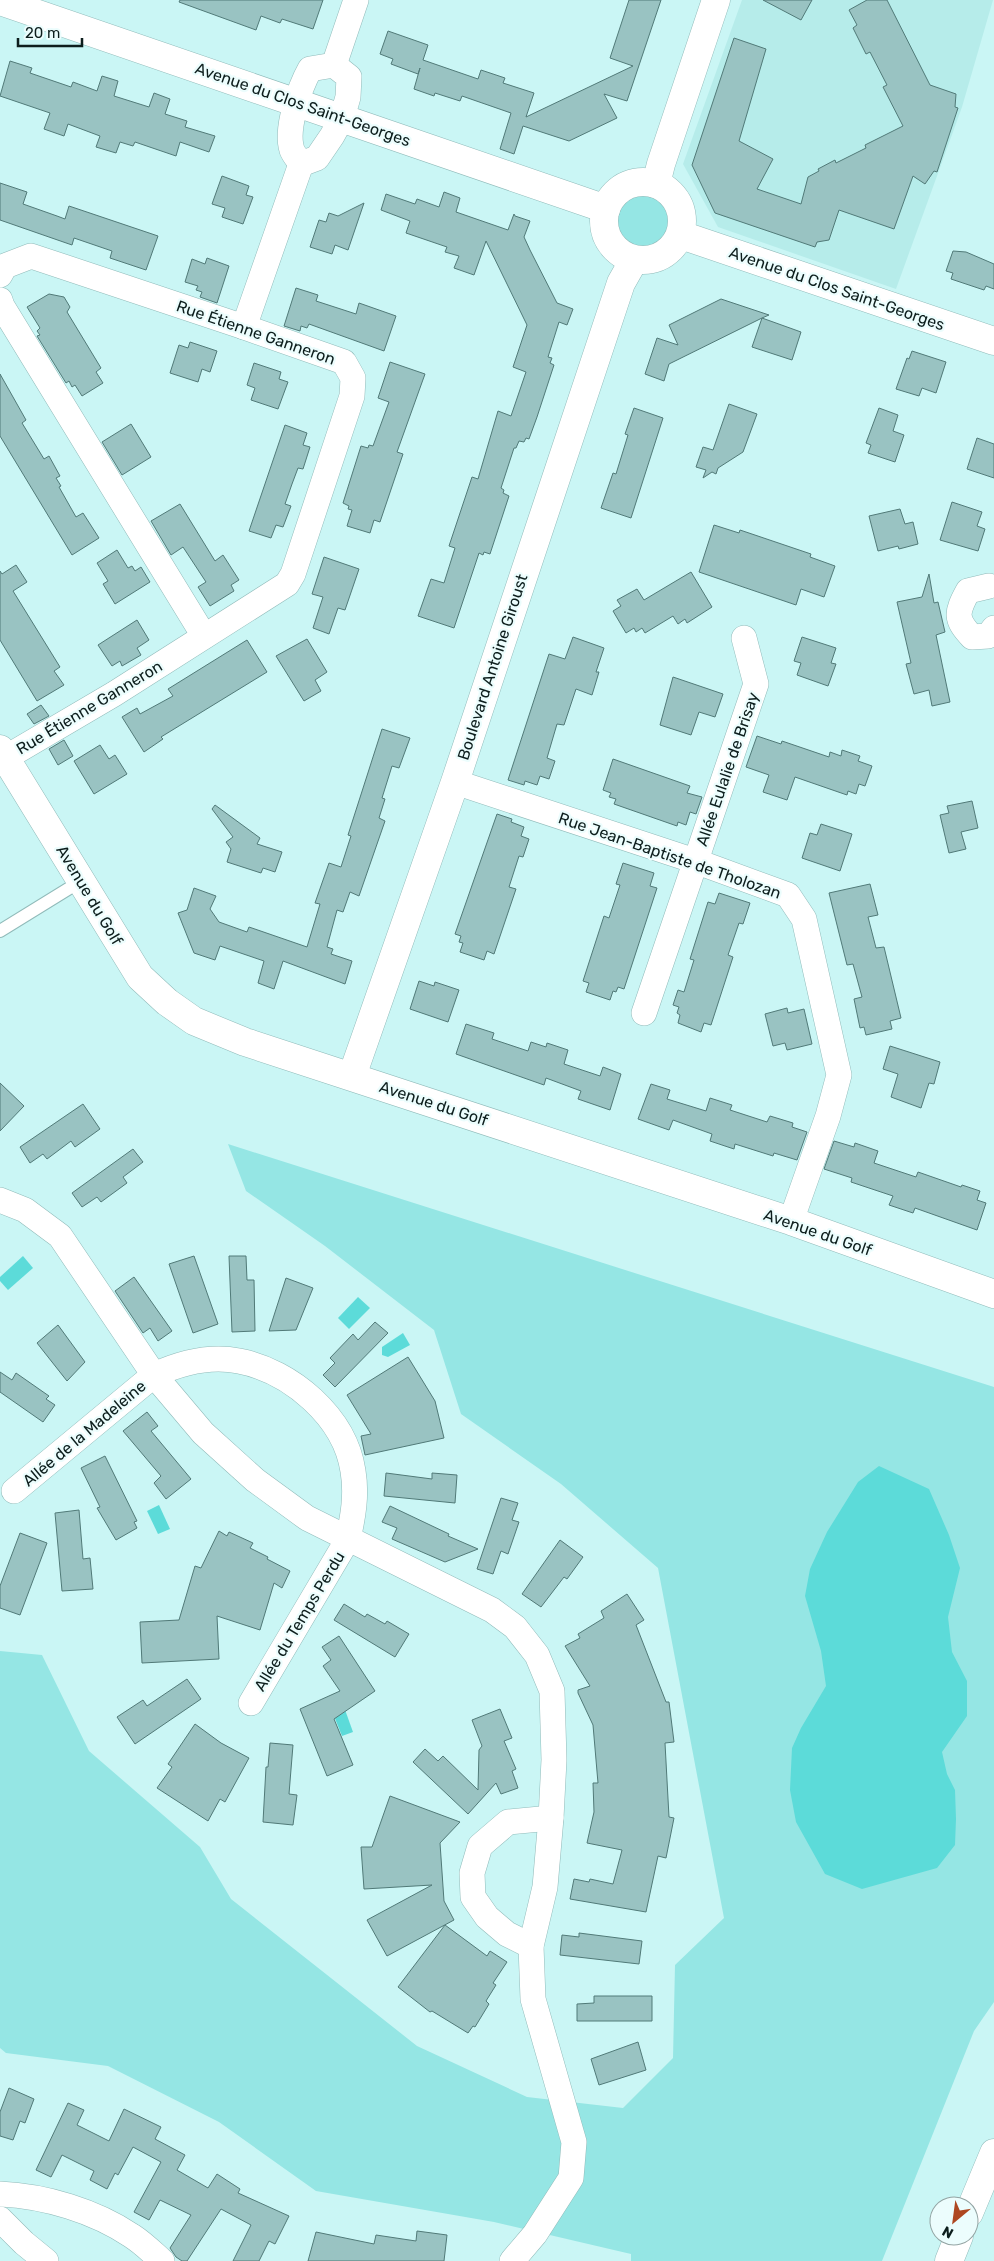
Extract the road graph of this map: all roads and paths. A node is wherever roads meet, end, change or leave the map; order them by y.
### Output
1 (356, 0) edge
2 (716, 0) edge
3 (0, 1) edge
4 (334, 65) junction
5 (296, 102) junction
6 (342, 118) junction
7 (301, 164) junction
8 (656, 184) junction
9 (606, 209) junction
10 (680, 235) junction
11 (634, 260) junction
12 (0, 275) edge
13 (0, 300) edge
14 (244, 327) junction
15 (994, 341) edge
16 (992, 583) edge
17 (994, 628) edge
18 (204, 636) junction
19 (744, 638) dead end
20 (2, 756) edge
21 (454, 782) junction
22 (695, 861) junction
23 (81, 881) junction
24 (0, 931) edge
25 (644, 1013) dead end
26 (352, 1076) junction
27 (0, 1200) edge
28 (791, 1221) junction
29 (994, 1294) edge
30 (154, 1375) junction
31 (14, 1491) dead end
32 (348, 1539) junction
33 (251, 1703) dead end
34 (551, 1818) junction
35 (531, 1946) junction
36 (994, 2154) edge
37 (0, 2194) edge
38 (976, 2196) edge
39 (0, 2219) edge
40 (955, 2246) edge
41 (46, 2261) edge
42 (162, 2261) edge
43 (512, 2261) edge
44 (949, 2261) edge

1 - 4 street
2 - 8 street
3 - 5 street, Avenue du Clos Saint-Georges
4 - 5 street
4 - 6 street
5 - 6 street, Avenue du Clos Saint-Georges
5 - 7 street
6 - 7 street
6 - 9 street, Avenue du Clos Saint-Georges
7 - 14 street
8 - 9 street
8 - 10 street
9 - 11 street
10 - 11 street
10 - 15 street, Avenue du Clos Saint-Georges
11 - 21 street, Boulevard Antoine Giroust
12 - 14 street, Rue Étienne Ganneron
13 - 18 street
14 - 18 street, Rue Étienne Ganneron
16 - 17 street
18 - 20 street, Rue Étienne Ganneron
19 - 22 street, Allée Eulalie de Brisay
20 - 23 street, Avenue du Golf
21 - 22 street, Rue Jean-Baptiste de Tholozan
21 - 26 street, Boulevard Antoine Giroust
22 - 25 street, Allée Eulalie de Brisay
22 - 28 street, Rue Jean-Baptiste de Tholozan
23 - 24 lane
23 - 26 street, Avenue du Golf
26 - 28 street, Avenue du Golf
27 - 30 street
28 - 29 street, Avenue du Golf
30 - 31 street, Allée de la Madeleine
30 - 32 street
30 - 32 street, Allée de la Madeleine
32 - 33 street, Allée du Temps Perdu
32 - 34 street
34 - 35 street
34 - 35 street
35 - 43 street
36 - 38 street
37 - 42 street
39 - 41 street
40 - 44 street

